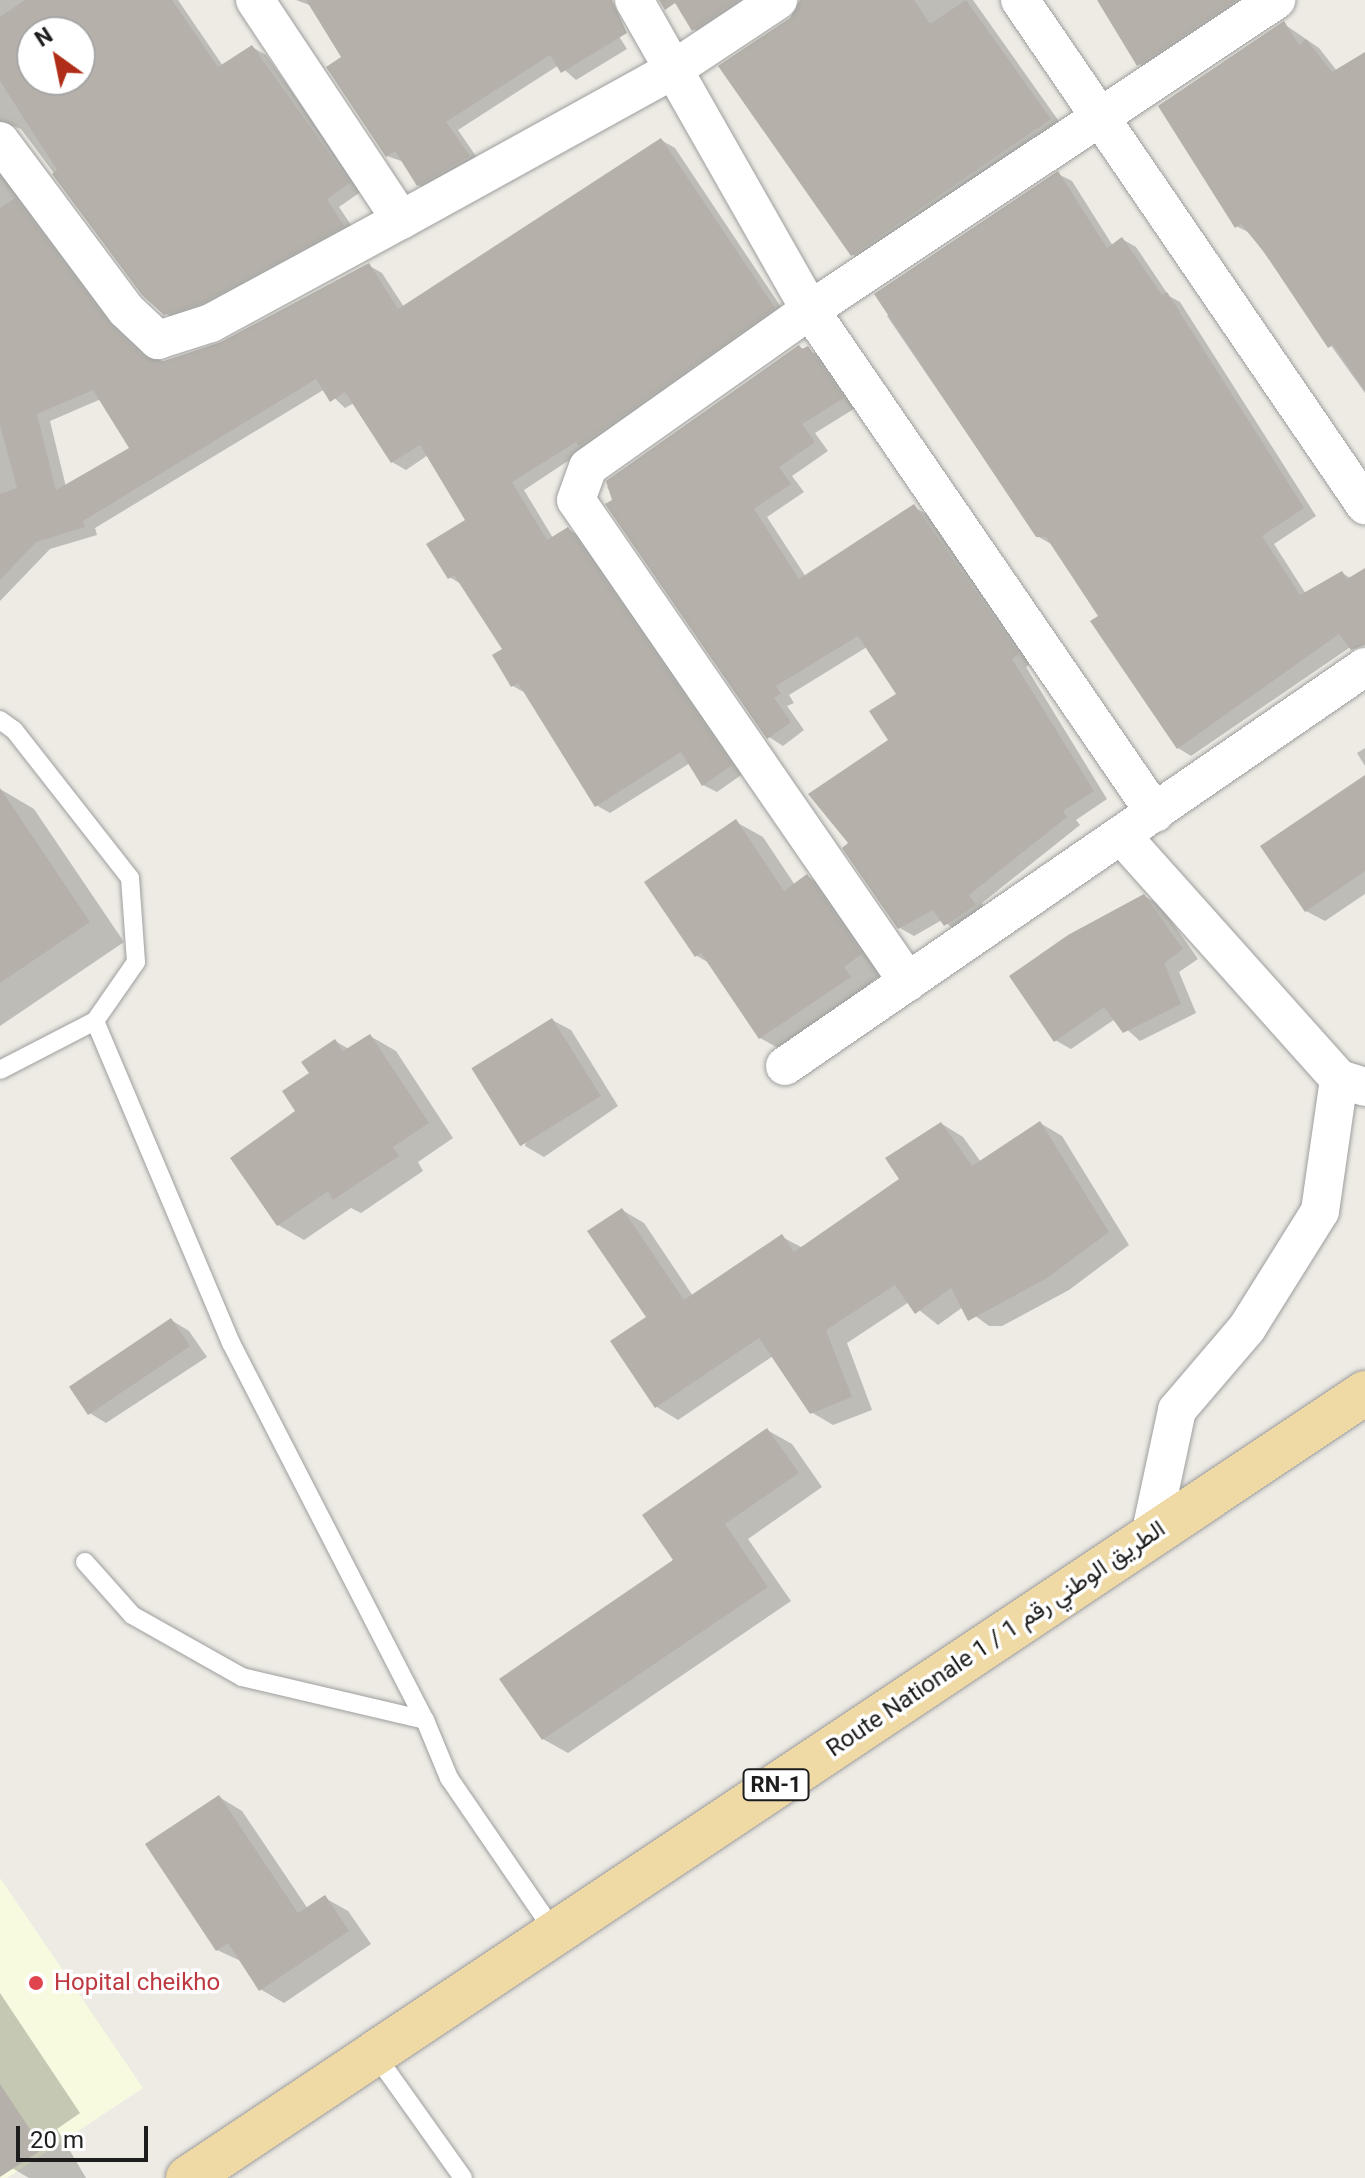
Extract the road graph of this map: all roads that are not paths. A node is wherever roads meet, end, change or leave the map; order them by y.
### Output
1 (255, 0) edge
2 (634, 0) edge
3 (778, 0) edge
4 (1020, 0) edge
5 (1276, 0) edge
6 (674, 69) junction
7 (1100, 118) junction
8 (0, 141) edge
9 (401, 220) junction
10 (810, 310) junction
11 (1365, 505) edge
12 (1365, 667) edge
13 (0, 720) edge
14 (1155, 813) junction
15 (1121, 835) junction
16 (908, 982) junction
17 (95, 1021) junction
18 (785, 1066) dead end
19 (0, 1070) edge
20 (1352, 1083) edge
21 (1365, 1393) edge
22 (1150, 1536) junction
23 (85, 1562) dead end
24 (425, 1720) junction
25 (555, 1933) junction
26 (375, 2054) junction
27 (188, 2178) edge
28 (463, 2178) edge

1 - 9 street
2 - 6 street
3 - 6 street
4 - 7 street
5 - 7 street
6 - 9 street
6 - 10 street
7 - 10 street
7 - 11 street
8 - 9 street
10 - 14 street
10 - 16 street
12 - 14 street
13 - 17 lane
14 - 15 street
15 - 16 street
15 - 20 street
16 - 18 street
17 - 19 lane
17 - 24 lane
20 - 22 street
21 - 22 main road, Route Nationale 1 / الطريق الوطني رقم 1 / RN-1
22 - 25 main road, Route Nationale 1 / الطريق الوطني رقم 1 / RN-1
23 - 24 lane
24 - 25 lane
25 - 26 main road, Route Nationale 1 / الطريق الوطني رقم 1 / RN-1
26 - 27 main road, Route Nationale 1 / الطريق الوطني رقم 1 / RN-1
26 - 28 lane

